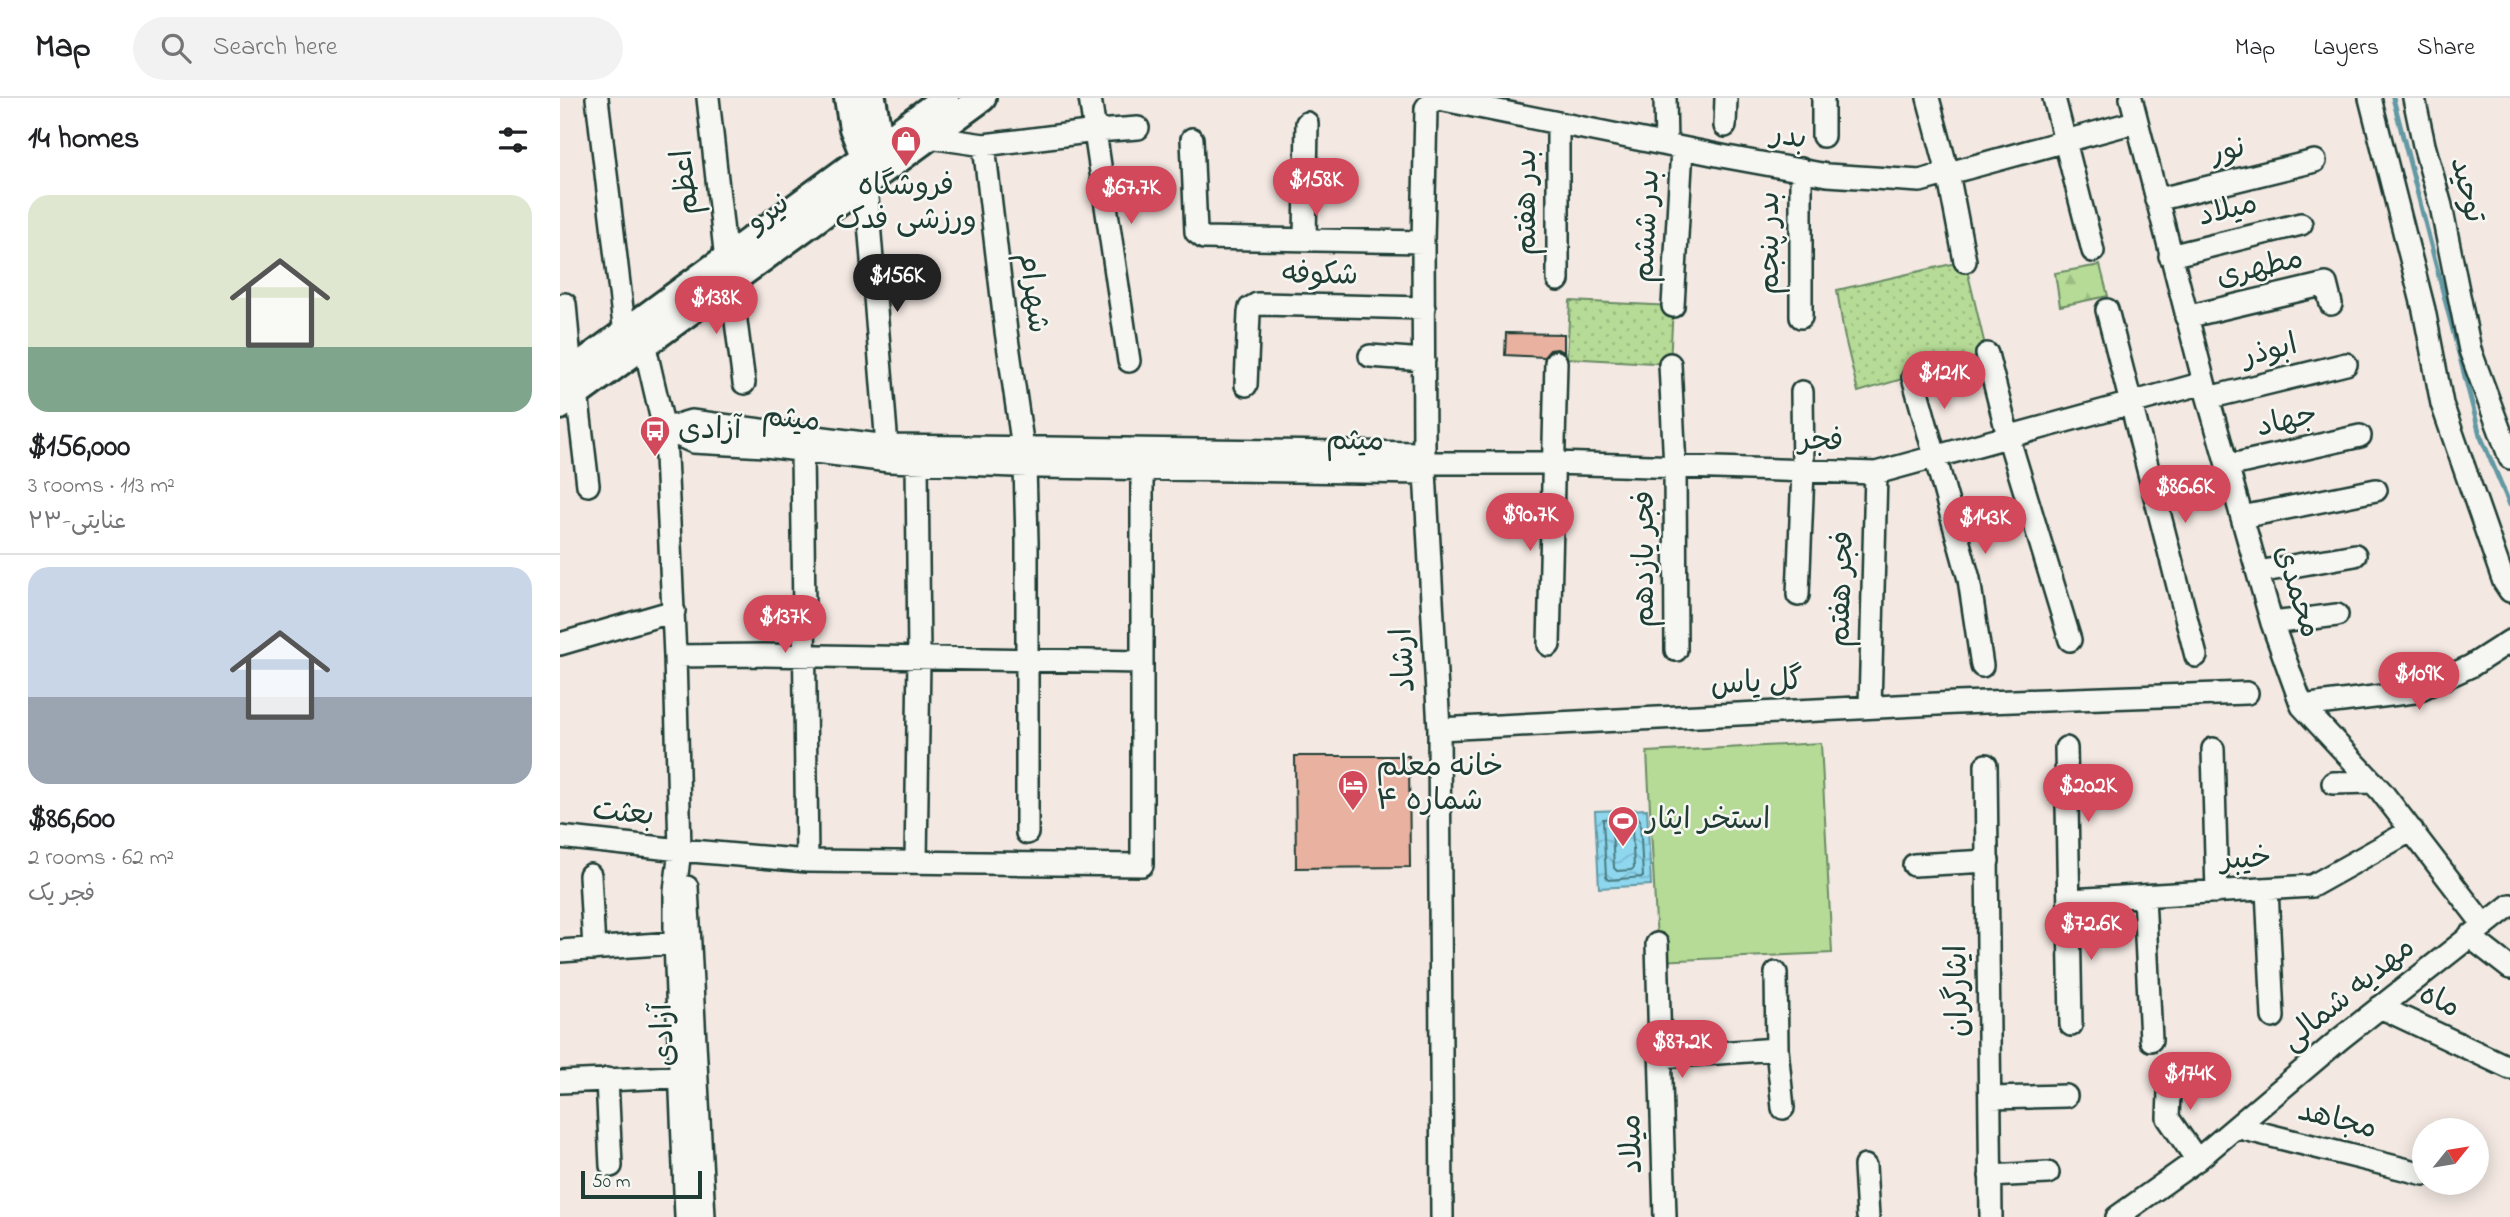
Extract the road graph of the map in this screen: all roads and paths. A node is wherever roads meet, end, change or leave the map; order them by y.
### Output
1 (597, 98) edge
2 (709, 98) edge
3 (848, 98) edge
4 (873, 98) edge
5 (945, 98) edge
6 (982, 98) edge
7 (1090, 98) edge
8 (1665, 98) edge
9 (1726, 98) edge
10 (1823, 98) edge
11 (1928, 98) edge
12 (2054, 98) edge
13 (2370, 98) edge
14 (2414, 98) edge
15 (1431, 102) joint
16 (2135, 105) edge
17 (1307, 123) dead end
18 (1558, 124) junction
19 (1725, 126) dead end
20 (865, 127) junction
21 (924, 127) junction
22 (1139, 128) dead end
23 (1096, 131) junction
24 (1823, 136) dead end
25 (1192, 139) dead end
26 (2065, 141) junction
27 (984, 145) junction
28 (1674, 146) junction
29 (865, 158) junction
30 (2315, 161) dead end
31 (1801, 169) junction
32 (1948, 173) junction
33 (866, 185) junction
34 (2155, 200) junction
35 (2301, 224) dead end
36 (1306, 239) junction
37 (1423, 242) junction
38 (2093, 251) dead end
39 (2170, 256) junction
40 (1965, 261) dead end
41 (728, 272) junction
42 (1558, 280) dead end
43 (565, 304) dead end
44 (2331, 304) dead end
45 (1673, 306) dead end
46 (1424, 308) junction
47 (2107, 310) dead end
48 (1801, 317) dead end
49 (2186, 317) junction
50 (636, 334) junction
51 (1987, 354) dead end
52 (1370, 356) dead end
53 (1424, 360) junction
54 (1129, 361) dead end
55 (1556, 362) dead end
56 (1670, 364) dead end
57 (2346, 364) dead end
58 (1913, 377) dead end
59 (744, 383) dead end
60 (1246, 384) dead end
61 (567, 388) edge
62 (2206, 390) junction
63 (1802, 392) dead end
64 (2133, 404) junction
65 (664, 429) junction
66 (2008, 436) junction
67 (2360, 436) dead end
68 (887, 446) junction
69 (802, 450) junction
70 (2509, 450) edge
71 (1935, 456) junction
72 (1024, 457) junction
73 (917, 462) junction
74 (1400, 463) junction
75 (1424, 463) junction
76 (1554, 463) junction
77 (2227, 466) junction
78 (1675, 468) junction
79 (1142, 469) junction
80 (1803, 471) junction
81 (1877, 473) junction
82 (588, 485) dead end
83 (2376, 490) dead end
84 (2242, 517) junction
85 (2355, 555) dead end
86 (2258, 572) junction
87 (2510, 591) edge
88 (1798, 595) dead end
89 (674, 611) junction
90 (2337, 615) dead end
91 (2272, 624) junction
92 (2070, 640) dead end
93 (2510, 641) edge
94 (560, 644) edge
95 (1549, 645) dead end
96 (1676, 650) dead end
97 (675, 656) junction
98 (806, 656) junction
99 (2196, 656) dead end
100 (919, 658) junction
101 (1027, 660) junction
102 (1141, 662) junction
103 (1982, 666) dead end
104 (2247, 694) dead end
105 (2302, 706) junction
106 (1870, 707) junction
107 (1439, 729) junction
108 (2066, 748) dead end
109 (2213, 748) dead end
110 (1986, 765) dead end
111 (2373, 782) junction
112 (2333, 783) dead end
113 (2412, 830) junction
114 (1027, 833) dead end
115 (560, 837) edge
116 (680, 850) junction
117 (807, 861) junction
118 (916, 861) junction
119 (1988, 861) junction
120 (1914, 865) dead end
121 (590, 875) dead end
122 (2267, 889) junction
123 (2217, 892) junction
124 (2144, 896) junction
125 (2069, 900) junction
126 (2510, 905) edge
127 (2477, 930) junction
128 (683, 942) junction
129 (1657, 944) dead end
130 (594, 949) junction
131 (560, 951) edge
132 (2510, 968) edge
133 (1776, 973) dead end
134 (2380, 1007) junction
135 (2273, 1017) dead end
136 (2071, 1025) dead end
137 (2151, 1040) dead end
138 (1777, 1049) junction
139 (1660, 1057) junction
140 (2170, 1068) dead end
141 (2510, 1068) edge
142 (689, 1076) junction
143 (607, 1079) junction
144 (560, 1082) edge
145 (2066, 1096) dead end
146 (1990, 1098) junction
147 (1783, 1108) dead end
148 (2236, 1127) junction
149 (2197, 1160) junction
150 (611, 1166) dead end
151 (1865, 1166) dead end
152 (2412, 1171) edge
153 (2049, 1173) dead end
154 (1990, 1176) junction
155 (2121, 1213) edge
156 (687, 1217) edge
157 (704, 1217) edge
158 (1442, 1217) edge
159 (1665, 1217) edge
160 (1868, 1217) edge
161 (1991, 1217) edge
162 (2105, 1217) edge

1 - 50 street, آزادی
2 - 41 street, اعظم
3 - 20 main road
4 - 20 main road
4 - 21 main road
5 - 21 main road, نیرو
6 - 21 main road, نیرو
7 - 23 street
8 - 28 street, بدر ششم
9 - 19 street
10 - 24 street
11 - 32 street
12 - 26 street
13 - 87 street
14 - 70 street, توحید
15 - 18 street, بدر
15 - 37 street, ارشاد
16 - 26 street, بدر
16 - 34 street, محمدی
17 - 36 street
18 - 28 street, بدر
18 - 42 street, بدر هفتم
20 - 29 main road
21 - 27 street
21 - 29 main road, نیرو
21 - 33 main road, نیرو
22 - 23 street
23 - 27 street
23 - 54 street
25 - 36 street
26 - 32 street, بدر
26 - 38 street
27 - 72 street, شهرام
28 - 31 street, بدر
28 - 45 street, بدر ششم
29 - 33 main road
29 - 41 main road, نیرو
30 - 34 street, نور
31 - 32 street, بدر
31 - 48 street, بدر پنجم
32 - 40 street
33 - 41 main road, نیرو
33 - 68 street
34 - 39 street, محمدی
35 - 39 street, میلاد
36 - 37 street
37 - 46 street, ارشاد
39 - 49 street, محمدی
41 - 50 main road, نیرو
41 - 59 street, اعظم
43 - 61 street
44 - 49 street, مطهری
46 - 53 street, ارشاد
46 - 60 street, شکوفه
47 - 64 street
49 - 62 street, محمدی
50 - 61 main road, نیرو
50 - 65 street, آزادی
51 - 66 street
52 - 53 street
53 - 75 street, ارشاد
55 - 76 street
56 - 78 street, فجر یازدهم
57 - 62 street, ابوذر
58 - 71 street
61 - 82 street
62 - 64 street, فجر
62 - 77 street, محمدی
63 - 80 street
64 - 66 street, فجر
64 - 99 street
65 - 68 street, میثم
65 - 69 street, میثم
65 - 89 street, آزادی
66 - 71 street, فجر
66 - 92 street
67 - 77 street, جهاد
68 - 72 street, میثم
69 - 73 street, میثم
69 - 98 street
71 - 81 street, فجر
71 - 103 street
72 - 73 street, میثم
72 - 74 street, میثم
72 - 79 street, میثم
72 - 101 street, شهرام
73 - 100 street
74 - 75 street, میثم
74 - 79 street, میثم
75 - 76 street, فجر
75 - 107 street, ارشاد
76 - 78 street, فجر
76 - 95 street
77 - 84 street, محمدی
78 - 80 street, فجر
78 - 96 street, فجر یازدهم
79 - 102 street
80 - 81 street, فجر
80 - 88 street
81 - 106 street, فجر هفتم
83 - 84 street
84 - 86 street, محمدی
85 - 86 street
86 - 91 street, محمدی
89 - 94 street
89 - 97 street, آزادی
90 - 91 street
91 - 105 street, محمدی
93 - 105 street
97 - 98 street
97 - 116 street, آزادی
98 - 100 street
98 - 117 street
100 - 101 street
100 - 118 street
101 - 102 street
101 - 114 street, شهرام
102 - 118 street, بعثت
104 - 106 street, گل یاس
105 - 111 street, محمدی
106 - 107 street, گل یاس
107 - 158 street, ارشاد
108 - 125 street
109 - 123 street
110 - 119 street, ایثارگران
111 - 112 street
111 - 113 street, محمدی
113 - 122 street, خیبر
113 - 127 street, محمدی
115 - 116 street, بعثت
116 - 117 street, بعثت
116 - 128 street, آزادی
117 - 118 street, بعثت
119 - 120 street
119 - 146 street, ایثارگران
121 - 130 street
122 - 123 street, خیبر
122 - 135 street
123 - 124 street, خیبر
124 - 125 street, خیبر
124 - 137 street
125 - 136 street
126 - 127 street, مهدیه شمالی
127 - 132 street, محمدی
127 - 134 street, مهدیه شمالی
128 - 130 street
128 - 142 street, آزادی
129 - 139 street, میلاد
130 - 131 street
133 - 138 street
134 - 141 street, ماه
134 - 148 street, مهدیه شمالی
138 - 139 street
138 - 147 street
139 - 159 street, میلاد
140 - 149 street
142 - 143 street
142 - 156 street, آزادی
142 - 157 street, آزادی
143 - 144 street
143 - 150 street
145 - 146 street
146 - 154 street, ایثارگران
148 - 149 street, مهدیه شمالی
148 - 152 street, مجاهد
149 - 155 street, مهدیه شمالی
151 - 160 street
153 - 154 street
154 - 161 street, ایثارگران
155 - 162 street, مهدیه شمالی

